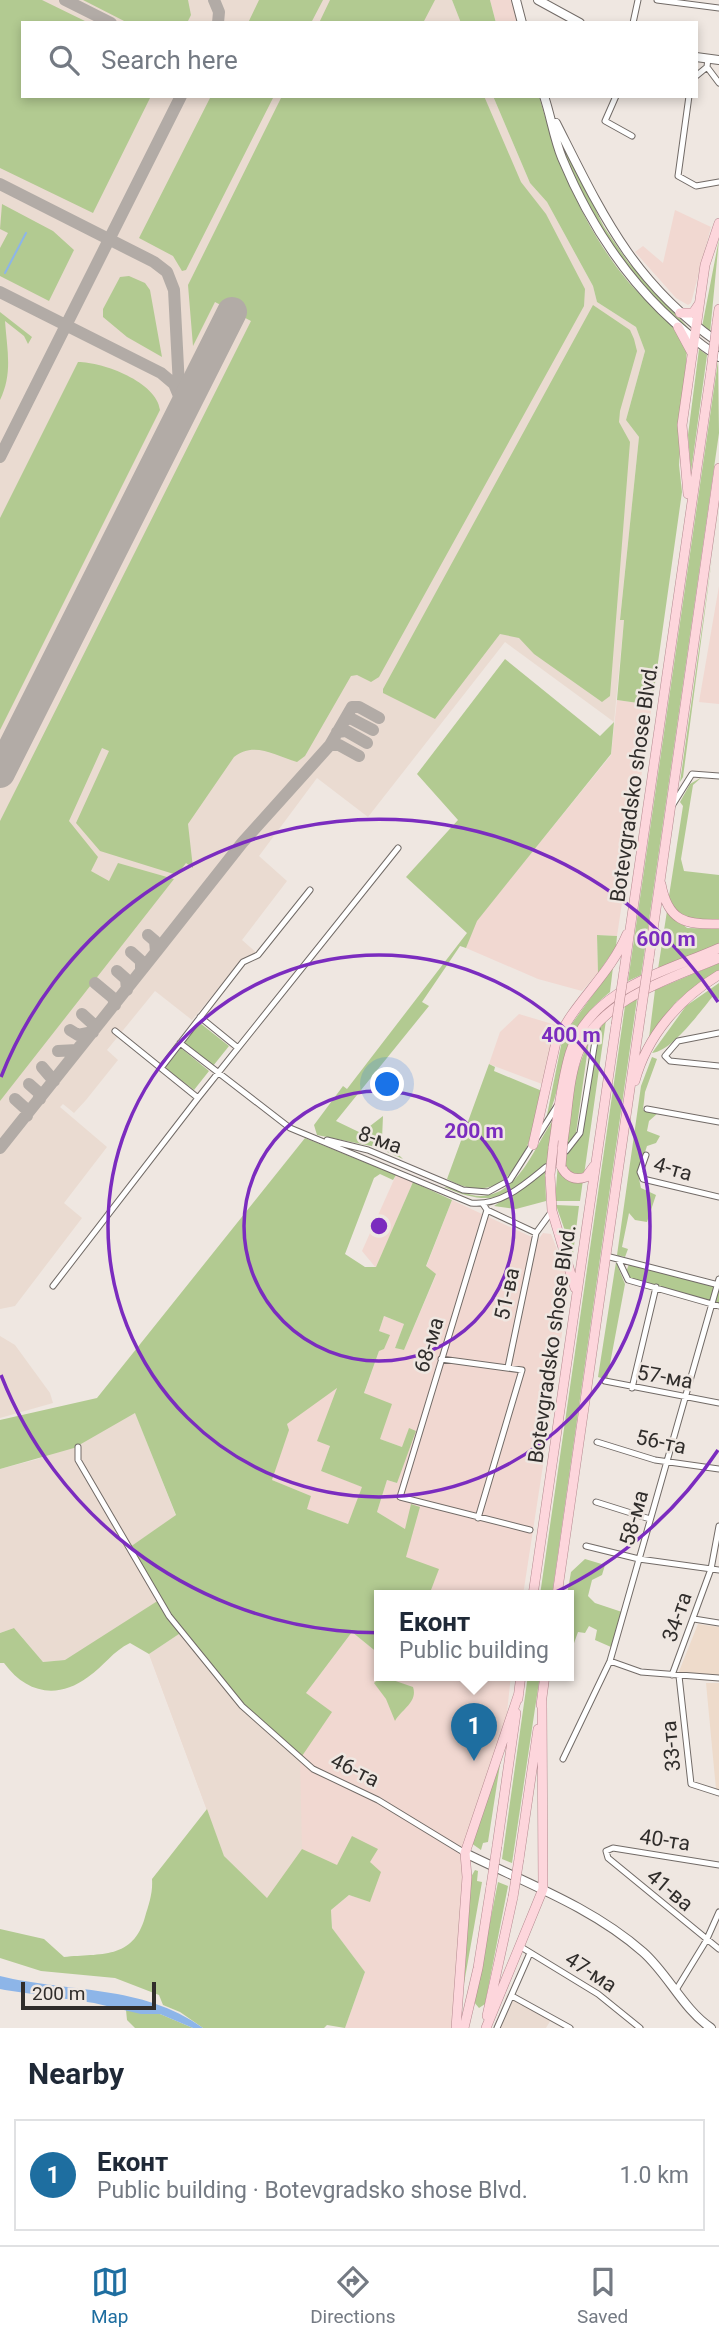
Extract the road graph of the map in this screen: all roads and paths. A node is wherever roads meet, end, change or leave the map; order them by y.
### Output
1 (516, 0) edge
2 (638, 0) edge
3 (657, 0) edge
4 (540, 1) edge
5 (719, 8) edge
6 (521, 21) edge
7 (576, 21) edge
8 (633, 21) edge
9 (698, 58) edge
10 (719, 60) edge
11 (707, 62) junction
12 (698, 73) edge
13 (719, 83) edge
14 (615, 98) edge
15 (689, 98) edge
16 (545, 100) edge
17 (632, 136) dead end
18 (719, 182) edge
19 (719, 223) edge
20 (700, 302) junction
21 (719, 309) edge
22 (680, 313) junction
23 (678, 327) junction
24 (698, 327) junction
25 (717, 341) edge
26 (696, 342) junction
27 (719, 358) edge
28 (693, 360) junction
29 (719, 468) edge
30 (719, 498) edge
31 (690, 517) junction
32 (709, 534) junction
33 (719, 776) edge
34 (669, 811) junction
35 (398, 848) dead end
36 (659, 875) junction
37 (310, 890) dead end
38 (633, 920) junction
39 (719, 924) edge
40 (719, 948) edge
41 (719, 958) edge
42 (719, 975) edge
43 (614, 1008) junction
44 (200, 1017) junction
45 (115, 1031) dead end
46 (719, 1033) edge
47 (180, 1043) junction
48 (238, 1048) junction
49 (719, 1066) edge
50 (161, 1068) junction
51 (218, 1073) junction
52 (198, 1098) junction
53 (560, 1101) junction
54 (646, 1109) dead end
55 (719, 1122) edge
56 (307, 1135) junction
57 (533, 1144) junction
58 (566, 1151) dead end
59 (646, 1154) dead end
60 (598, 1158) junction
61 (620, 1158) junction
62 (548, 1171) junction
63 (440, 1181) junction
64 (437, 1189) junction
65 (719, 1197) edge
66 (485, 1207) junction
67 (552, 1211) junction
68 (538, 1231) junction
69 (561, 1236) junction
70 (606, 1256) junction
71 (618, 1259) junction
72 (718, 1283) edge
73 (53, 1286) dead end
74 (656, 1287) junction
75 (577, 1295) junction
76 (712, 1304) junction
77 (719, 1306) edge
78 (441, 1359) junction
79 (508, 1367) junction
80 (605, 1381) dead end
81 (632, 1388) junction
82 (684, 1397) junction
83 (719, 1403) edge
84 (597, 1442) dead end
85 (78, 1447) dead end
86 (666, 1461) junction
87 (719, 1469) edge
88 (596, 1502) dead end
89 (478, 1518) junction
90 (650, 1519) junction
91 (719, 1526) edge
92 (530, 1530) dead end
93 (586, 1546) dead end
94 (639, 1559) junction
95 (711, 1569) junction
96 (719, 1570) edge
97 (534, 1590) edge
98 (558, 1590) edge
99 (694, 1619) junction
100 (719, 1623) edge
101 (610, 1661) junction
102 (675, 1675) junction
103 (719, 1678) edge
104 (520, 1681) edge
105 (544, 1681) edge
106 (519, 1693) junction
107 (542, 1701) junction
108 (563, 1759) dead end
109 (719, 1793) edge
110 (606, 1851) joint
111 (465, 1853) junction
112 (719, 1865) edge
113 (542, 1889) junction
114 (719, 1912) edge
115 (706, 1941) junction
116 (521, 1947) junction
117 (719, 1949) edge
118 (530, 1953) junction
119 (676, 1990) junction
120 (512, 1996) junction
121 (707, 2027) edge
122 (456, 2028) edge
123 (464, 2028) edge
124 (485, 2028) edge
125 (497, 2028) edge
126 (570, 2028) edge
127 (640, 2028) edge

1 - 6 street
2 - 8 street
3 - 5 street
4 - 7 street
9 - 11 street
10 - 11 street
11 - 12 street
11 - 13 street
14 - 17 street
15 - 18 street
16 - 22 street
16 - 23 street
19 - 20 main road
20 - 22 main road
20 - 24 main road
21 - 31 main road, Botevgradsko shose Blvd., bridge
22 - 24 street
23 - 26 street
23 - 28 main road
24 - 25 street
24 - 26 main road
25 - 26 main road
26 - 27 street
26 - 28 main road
28 - 31 main road
29 - 32 main road, Botevgradsko shose Blvd.
30 - 32 main road
31 - 38 main road, Botevgradsko shose Blvd.
32 - 34 main road, Botevgradsko shose Blvd.
33 - 34 street
34 - 36 main road, Botevgradsko shose Blvd.
35 - 48 street
36 - 39 main road
36 - 61 main road, Botevgradsko shose Blvd., bridge
37 - 44 street
38 - 57 main road
38 - 60 main road, Botevgradsko shose Blvd., bridge
40 - 53 main road
41 - 43 main road
42 - 61 main road
43 - 58 street
43 - 60 main road, bridge
44 - 47 street
44 - 48 street
45 - 50 street
46 - 49 street
47 - 50 street
47 - 51 street, 8-ма
48 - 51 street
50 - 52 street
51 - 52 street
51 - 56 street, 8-ма
52 - 73 street
53 - 57 street, 8-ма
53 - 62 main road, bridge
54 - 55 street
56 - 63 street, 8-ма
56 - 64 street, 8-ма
57 - 63 street, 8-ма
59 - 65 street, 4-та
60 - 75 main road, Botevgradsko shose Blvd.
61 - 70 main road, Botevgradsko shose Blvd.
62 - 66 street
62 - 67 main road
63 - 64 street
64 - 66 street, 8-ма
66 - 68 street, 8-ма
66 - 78 street, 68-ма
67 - 68 street, 51-ва
67 - 69 main road
68 - 69 street, 8-ма
68 - 79 street, 51-ва
69 - 75 main road
70 - 71 street
70 - 98 main road, Botevgradsko shose Blvd.
71 - 72 street
71 - 74 street
72 - 76 street, 58-ма
74 - 76 street
74 - 81 street
75 - 97 main road, Botevgradsko shose Blvd.
76 - 77 street
76 - 82 street, 58-ма
78 - 79 street
78 - 89 street, 68-ма
79 - 89 street
80 - 81 street, 57-ма
81 - 82 street, 57-ма
82 - 83 street, 57-ма
82 - 86 street, 58-ма
84 - 86 street, 56-та
85 - 111 street, 46-та
86 - 87 street, 56-та
86 - 90 street, 58-ма
88 - 90 street
89 - 92 street
90 - 94 street, 58-ма
91 - 95 street, 34-та
93 - 94 street
94 - 95 street
94 - 101 street, 58-ма
95 - 96 street
95 - 99 street, 34-та
99 - 100 street
99 - 102 street, 34-та
101 - 102 street
101 - 108 street, 58-ма
102 - 103 street
102 - 109 street, 33-та
104 - 106 main road
105 - 107 main road
106 - 111 main road
106 - 123 main road, bridge
107 - 113 main road
107 - 124 main road, bridge
110 - 112 street, 40-та
110 - 115 street, 41-ва
111 - 113 street, 46-та
111 - 122 main road
113 - 116 main road
113 - 119 street, 46-та
114 - 115 street
115 - 117 street, 41-ва
115 - 119 street
116 - 118 street, 47-ма
116 - 124 main road
118 - 120 street
118 - 127 street, 47-ма
119 - 121 street, 46-та
120 - 125 street
120 - 126 street

